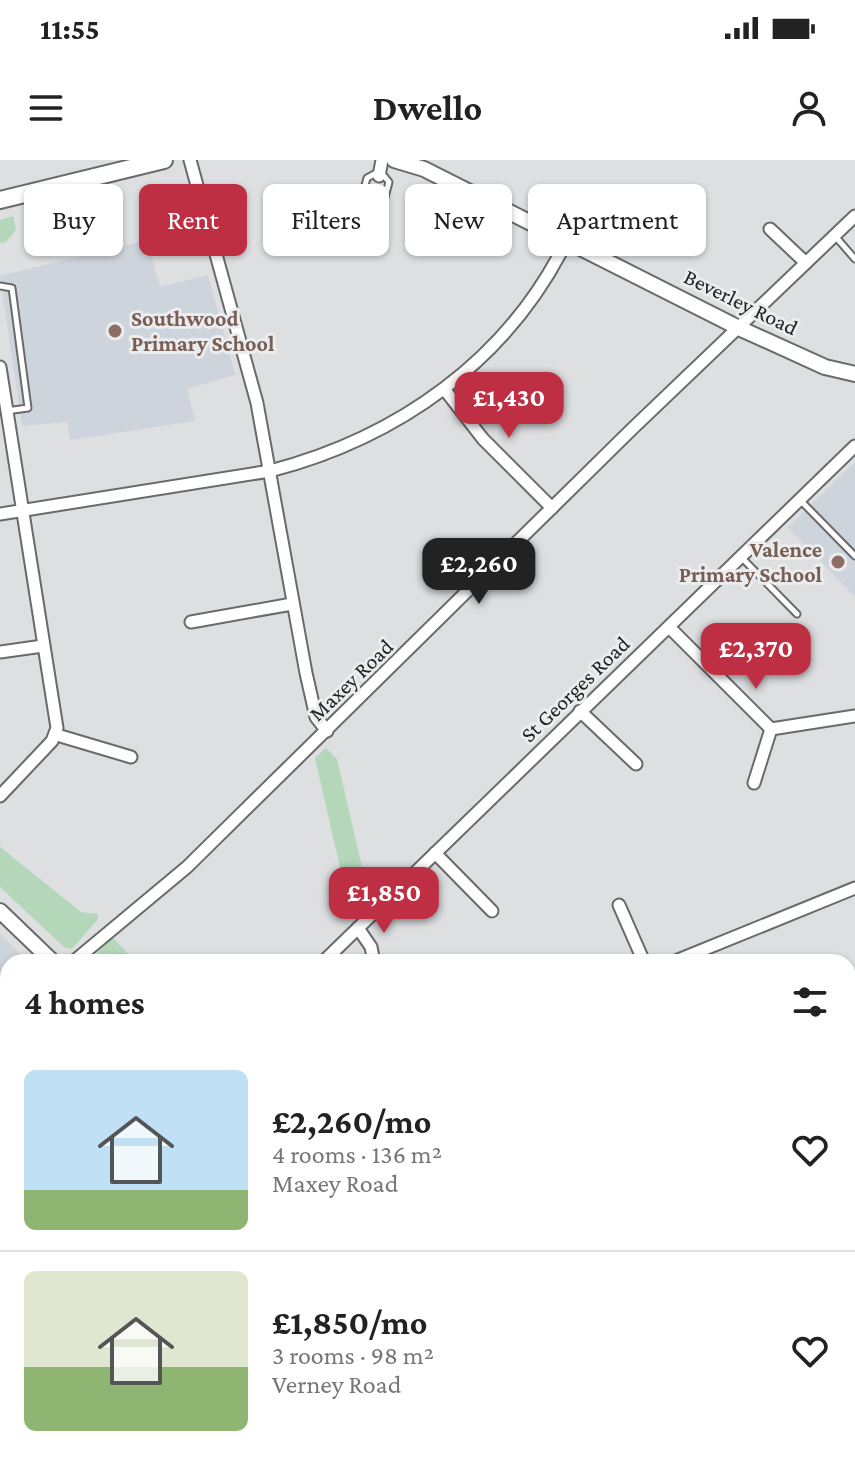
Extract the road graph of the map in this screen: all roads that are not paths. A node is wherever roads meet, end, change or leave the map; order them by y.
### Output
1 (164, 160) edge
2 (190, 160) edge
3 (394, 160) edge
4 (381, 169) edge
5 (365, 184) edge
6 (0, 200) edge
7 (855, 216) edge
8 (528, 221) edge
9 (770, 229) dead end
10 (834, 236) junction
11 (559, 256) edge
12 (598, 256) edge
13 (855, 259) edge
14 (806, 263) junction
15 (0, 286) edge
16 (739, 328) junction
17 (0, 367) edge
18 (855, 374) edge
19 (445, 390) junction
20 (6, 411) junction
21 (855, 446) edge
22 (270, 471) junction
23 (801, 501) junction
24 (552, 508) junction
25 (23, 510) junction
26 (0, 514) edge
27 (855, 556) edge
28 (742, 557) junction
29 (292, 604) junction
30 (797, 614) dead end
31 (191, 622) dead end
32 (669, 627) junction
33 (43, 646) junction
34 (0, 652) edge
35 (580, 711) junction
36 (855, 716) edge
37 (771, 729) junction
38 (327, 731) junction
39 (57, 735) junction
40 (131, 757) dead end
41 (636, 764) dead end
42 (754, 783) dead end
43 (0, 796) edge
44 (435, 853) junction
45 (855, 888) edge
46 (619, 905) dead end
47 (0, 911) edge
48 (492, 911) dead end
49 (358, 928) junction
50 (45, 954) edge
51 (83, 954) edge
52 (331, 954) edge
53 (372, 954) edge
54 (640, 954) edge
55 (693, 954) edge

1 - 6 main road
2 - 22 street
3 - 8 street, Beverley Road
4 - 5 lane
7 - 10 street, Maxey Road
9 - 14 street
10 - 13 lane
10 - 14 street, Maxey Road
11 - 19 street
12 - 16 street, Beverley Road
14 - 16 street, Maxey Road
15 - 20 lane
16 - 18 street, Beverley Road
16 - 24 street, Maxey Road
17 - 20 street
19 - 22 street
19 - 24 street
20 - 25 street
21 - 23 street, St Georges Road
22 - 25 street
22 - 29 street
23 - 27 lane
23 - 28 street, St Georges Road
24 - 38 street, Maxey Road
25 - 26 street
25 - 33 street
28 - 30 lane
28 - 32 street, St Georges Road
29 - 31 street
29 - 38 street
32 - 35 street, St Georges Road
32 - 37 street
33 - 34 street
33 - 39 street
35 - 41 street
35 - 44 street, St Georges Road
36 - 37 street
37 - 42 street
38 - 51 street, Maxey Road
39 - 40 street
39 - 43 street
44 - 48 street
44 - 49 street, St Georges Road
45 - 55 street
46 - 54 street
47 - 50 street
49 - 52 street, St Georges Road
49 - 53 street

